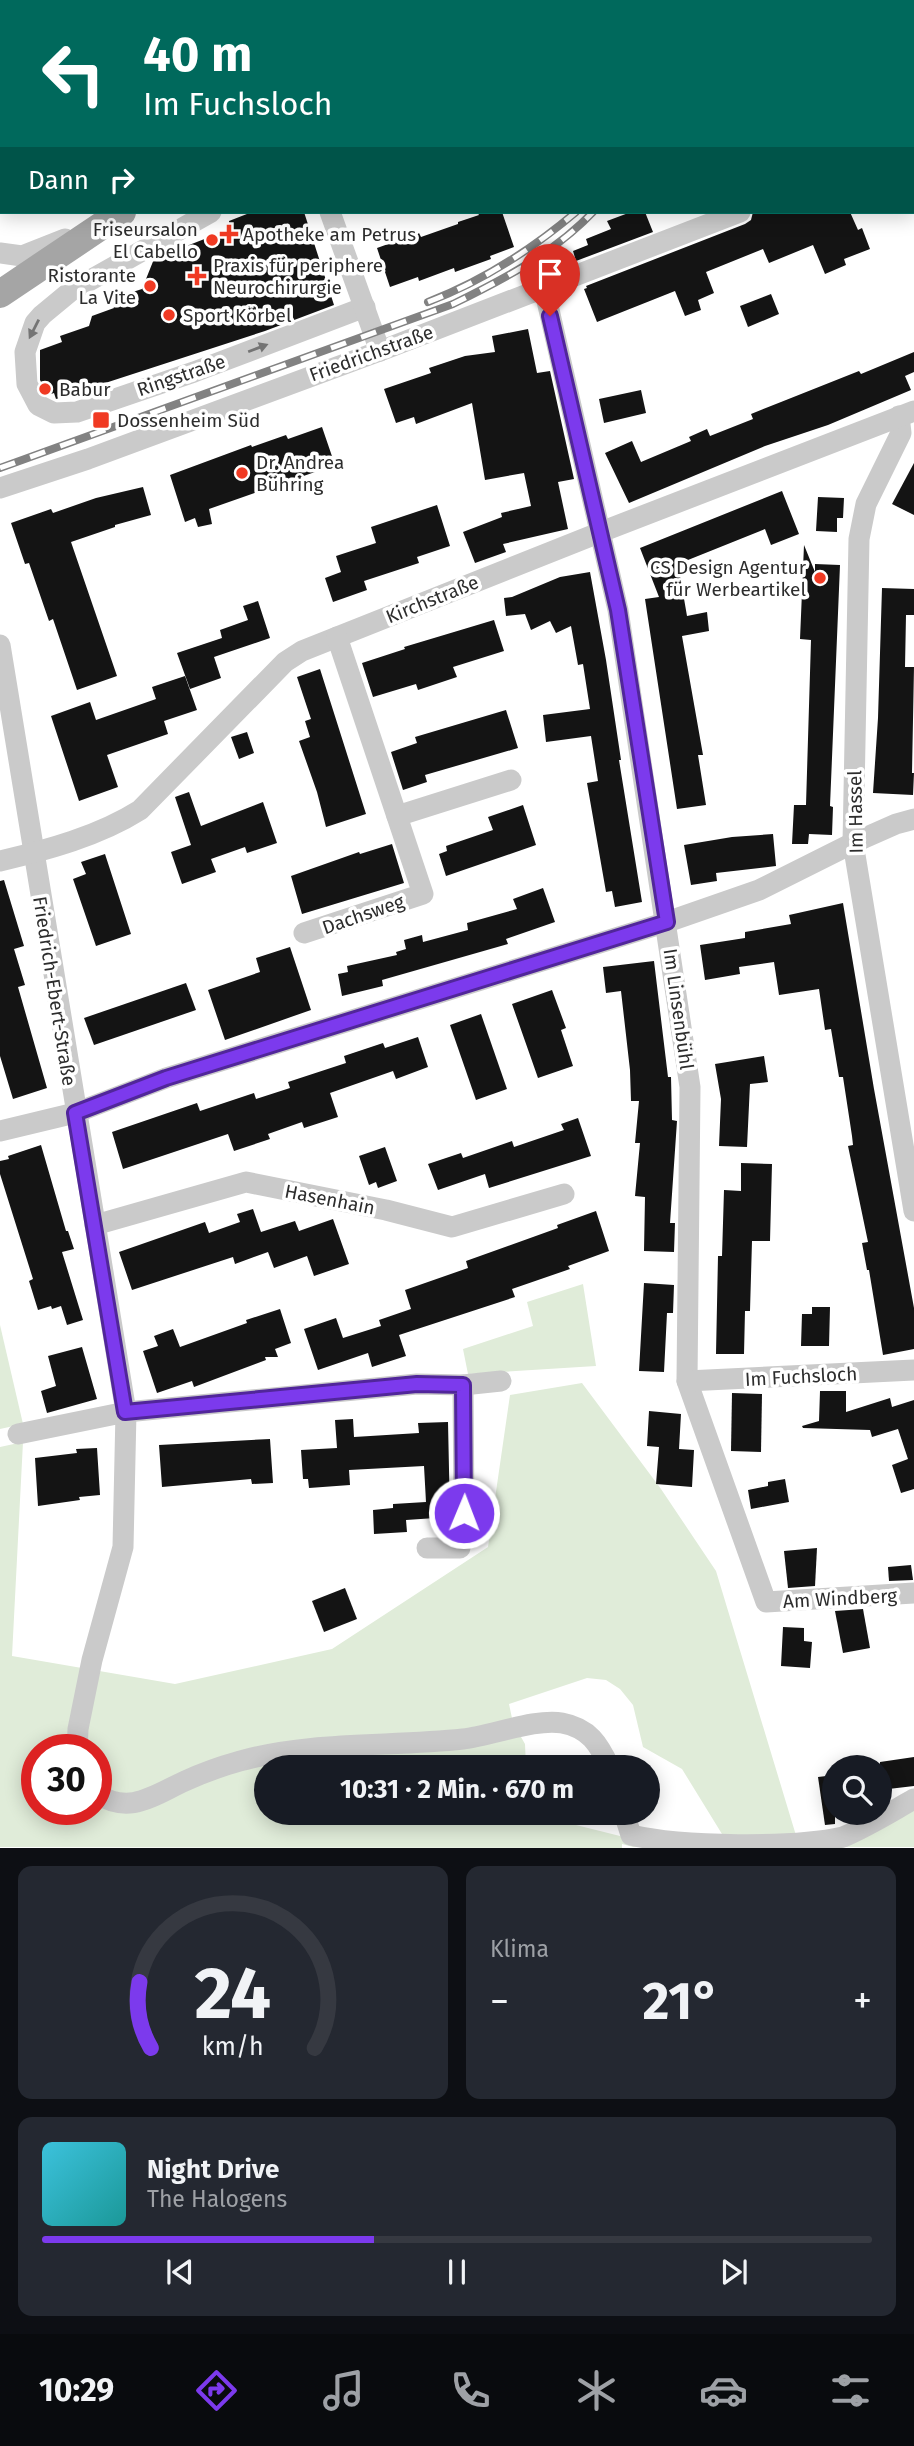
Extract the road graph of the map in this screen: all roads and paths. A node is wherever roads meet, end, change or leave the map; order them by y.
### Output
1 (119, 214) edge
2 (207, 214) edge
3 (331, 214) edge
4 (735, 214) edge
5 (96, 228) junction
6 (0, 253) edge
7 (544, 288) junction
8 (0, 295) edge
9 (365, 307) junction
10 (380, 351) junction
11 (906, 414) edge
12 (0, 488) edge
13 (601, 532) junction
14 (337, 637) junction
15 (0, 645) edge
16 (511, 780) dead end
17 (397, 816) junction
18 (914, 819) edge
19 (853, 844) junction
20 (33, 853) junction
21 (0, 861) edge
22 (667, 922) junction
23 (304, 933) dead end
24 (75, 1113) junction
25 (0, 1131) edge
26 (564, 1194) dead end
27 (914, 1211) edge
28 (95, 1225) junction
29 (914, 1370) edge
30 (500, 1381) dead end
31 (687, 1381) junction
32 (463, 1385) junction
33 (125, 1412) junction
34 (18, 1434) dead end
35 (427, 1548) dead end
36 (914, 1593) edge
37 (766, 1602) joint
38 (78, 1734) edge
39 (268, 1755) edge
40 (604, 1755) edge
41 (254, 1758) edge
42 (914, 1799) edge
43 (112, 1802) edge
44 (628, 1825) edge

1 - 5 main road
2 -> 9 street, Ringstraße
3 - 9 street
4 - 7 street, Friedrichstraße
5 - 6 street
5 - 8 main road
7 - 10 street, Friedrichstraße
7 - 13 street, Im Linsenbühl
9 - 10 street
10 - 12 street, Friedrichstraße
11 - 13 street, Kirchstraße
11 - 19 street, Im Hassel
13 - 14 street, Kirchstraße
13 - 22 street, Im Linsenbühl
14 - 17 street, Dachsweg
14 - 20 street, Kirchstraße
15 - 20 street, Friedrich-Ebert-Straße
16 - 17 street
17 - 23 street, Dachsweg
18 - 19 street
19 - 22 street
19 - 27 street, Im Hassel
20 - 21 street, Kirchstraße
20 - 24 street, Friedrich-Ebert-Straße
22 - 24 street
22 - 31 street, Im Linsenbühl
24 - 25 street
24 - 28 street, Friedrich-Ebert-Straße
26 - 28 street, Hasenhain
28 - 33 street, Friedrich-Ebert-Straße
29 - 31 street, Im Fuchsloch
30 - 32 street
31 - 37 street, Im Linsenbühl
32 - 33 street
32 - 35 street
33 - 34 street
33 - 38 street, Friedrich-Ebert-Straße
36 - 37 street, Am Windberg
39 - 40 street
41 - 43 street
42 - 44 street

